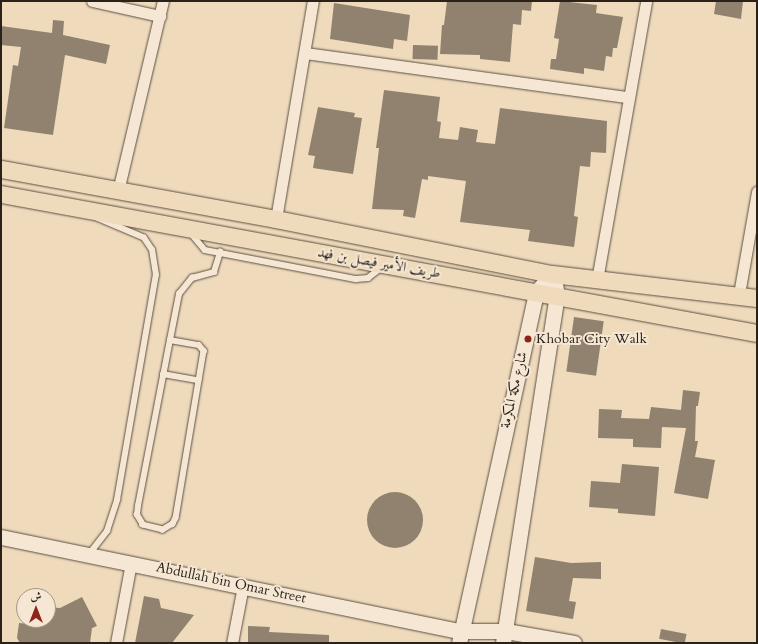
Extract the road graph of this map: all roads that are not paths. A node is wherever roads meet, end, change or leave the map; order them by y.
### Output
1 (92, 1) edge
2 (163, 1) edge
3 (313, 1) edge
4 (646, 1) edge
5 (160, 16) junction
6 (305, 52) junction
7 (628, 97) junction
8 (1, 169) edge
9 (118, 191) junction
10 (757, 192) edge
11 (1, 194) edge
12 (67, 206) junction
13 (276, 219) junction
14 (188, 228) junction
15 (220, 252) junction
16 (387, 265) junction
17 (552, 274) junction
18 (597, 280) junction
19 (536, 292) junction
20 (739, 294) junction
21 (557, 296) junction
22 (757, 298) edge
23 (757, 333) edge
24 (170, 340) junction
25 (163, 374) junction
26 (198, 380) junction
27 (1, 537) edge
28 (89, 554) junction
29 (131, 563) junction
30 (243, 586) junction
31 (459, 637) edge
32 (504, 637) edge
33 (116, 643) edge
34 (232, 643) edge
35 (483, 643) edge
36 (574, 643) edge

1 - 5 street
2 - 5 street
3 - 6 street
4 - 7 street
5 - 9 street
6 - 7 street
6 - 13 street
7 - 18 street
8 - 9 main road, طريف الأمير فيصل بن فهد
9 - 13 main road, طريف الأمير فيصل بن فهد
10 - 20 street
11 - 12 main road, طريف الأمير فيصل بن فهد
12 - 14 main road, طريف الأمير فيصل بن فهد
12 - 28 lane
13 - 17 main road, طريف الأمير فيصل بن فهد
14 - 15 lane
14 - 16 main road, طريف الأمير فيصل بن فهد
15 - 16 lane
15 - 24 lane
16 - 19 main road, طريف الأمير فيصل بن فهد
17 - 18 main road, طريف الأمير فيصل بن فهد
17 - 19 main road, شارع مكة المكرمة
17 - 21 main road, شارع مكة المكرمة
18 - 20 main road, طريف الأمير فيصل بن فهد
19 - 21 main road, طريف الأمير فيصل بن فهد
19 - 31 main road, شارع مكة المكرمة
20 - 22 main road, طريف الأمير فيصل بن فهد
21 - 23 main road, طريف الأمير فيصل بن فهد
21 - 32 main road, شارع مكة المكرمة
24 - 25 lane
24 - 26 lane
25 - 26 lane
25 - 26 lane
27 - 28 main road, Abdullah bin Omar Street
28 - 29 main road, Abdullah bin Omar Street
29 - 30 main road, Abdullah bin Omar Street
29 - 33 street
30 - 31 main road, Abdullah bin Omar Street
30 - 34 street
31 - 32 main road, Abdullah bin Omar Street
31 - 35 main road, Abdullah bin Omar Street
32 - 36 main road, Abdullah bin Omar Street

